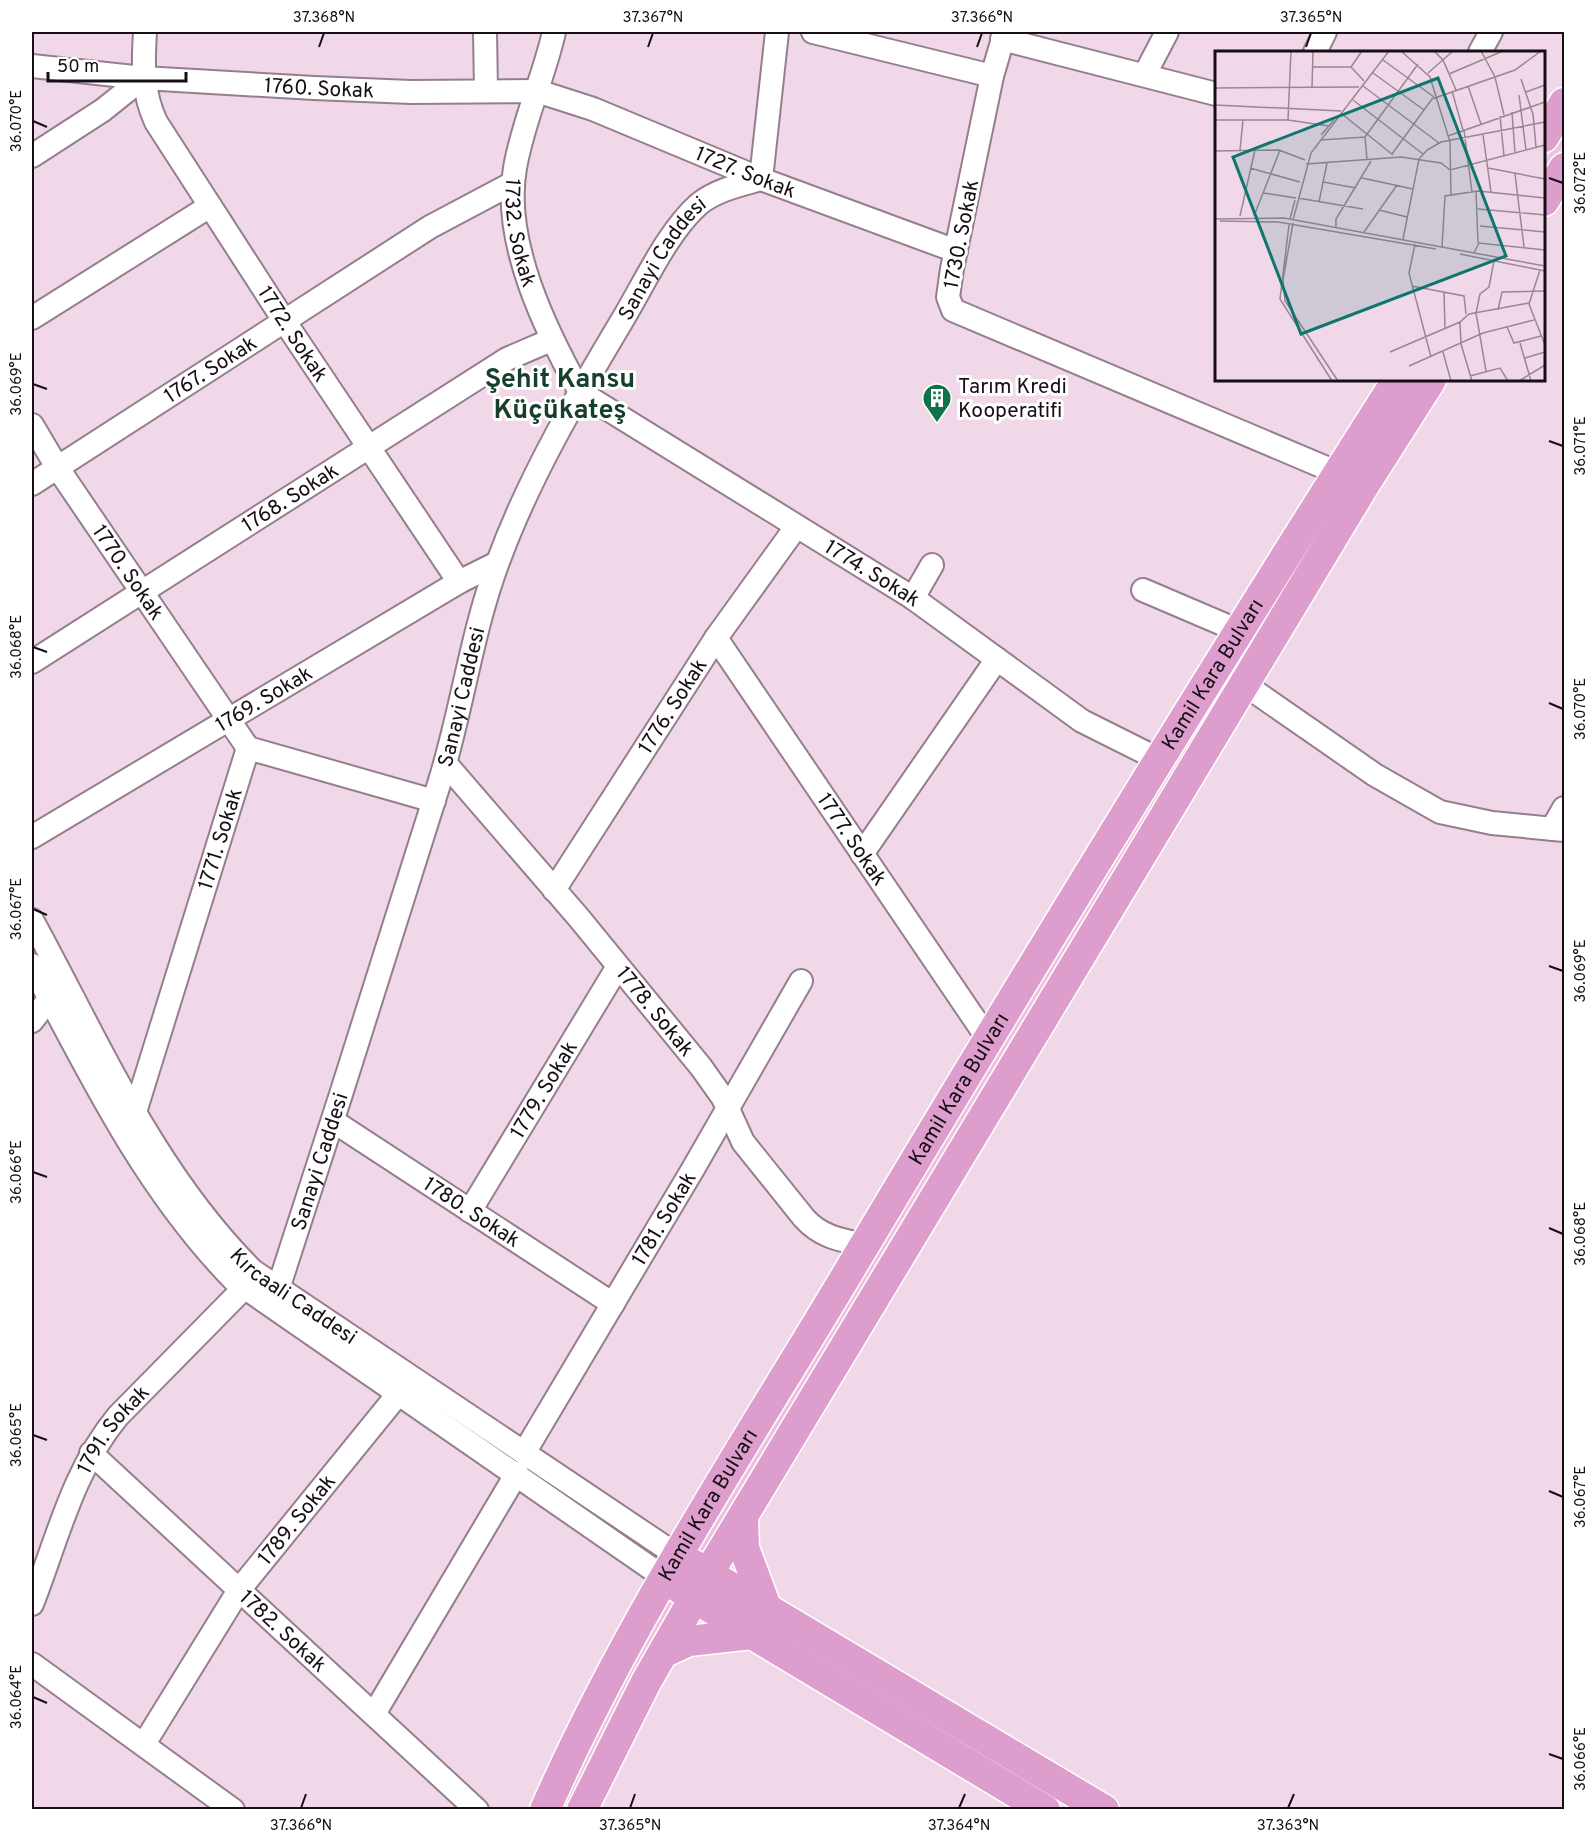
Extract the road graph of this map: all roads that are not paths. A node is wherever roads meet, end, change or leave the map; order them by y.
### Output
1 (145, 32) edge
2 (485, 32) edge
3 (554, 32) edge
4 (777, 32) edge
5 (813, 32) edge
6 (1167, 32) edge
7 (1325, 32) edge
8 (1491, 32) edge
9 (1003, 35) edge
10 (1316, 51) edge
11 (1481, 51) edge
12 (32, 66) edge
13 (1145, 74) junction
14 (992, 76) junction
15 (143, 78) junction
16 (486, 91) junction
17 (537, 91) junction
18 (1215, 94) edge
19 (1564, 104) edge
20 (1545, 135) edge
21 (32, 156) edge
22 (1564, 168) edge
23 (761, 179) junction
24 (513, 183) junction
25 (1545, 199) edge
26 (210, 206) junction
27 (956, 251) junction
28 (32, 318) edge
29 (285, 322) junction
30 (551, 340) junction
31 (1396, 381) edge
32 (1430, 381) edge
33 (580, 392) junction
34 (32, 425) edge
35 (368, 448) junction
36 (57, 467) junction
37 (1338, 473) junction
38 (32, 484) edge
39 (796, 526) junction
40 (497, 563) junction
41 (932, 565) dead end
42 (459, 582) junction
43 (1143, 591) dead end
44 (142, 592) junction
45 (913, 598) junction
46 (1239, 631) junction
47 (716, 638) junction
48 (997, 659) junction
49 (32, 662) edge
50 (1218, 666) junction
51 (1244, 686) junction
52 (228, 718) junction
53 (248, 748) junction
54 (1160, 760) junction
55 (446, 764) junction
56 (434, 801) junction
57 (1564, 808) edge
58 (1558, 829) edge
59 (32, 837) edge
60 (862, 854) junction
61 (555, 890) junction
62 (32, 920) edge
63 (32, 965) edge
64 (617, 968) junction
65 (801, 981) dead end
66 (50, 999) junction
67 (32, 1021) edge
68 (988, 1039) junction
69 (727, 1111) junction
70 (135, 1112) junction
71 (333, 1121) junction
72 (470, 1210) junction
73 (865, 1245) junction
74 (244, 1288) junction
75 (278, 1289) junction
76 (613, 1304) junction
77 (399, 1393) junction
78 (91, 1453) junction
79 (520, 1463) junction
80 (743, 1518) junction
81 (671, 1567) junction
82 (701, 1586) junction
83 (239, 1590) junction
84 (32, 1604) edge
85 (766, 1607) junction
86 (752, 1634) junction
87 (663, 1653) junction
88 (32, 1664) edge
89 (374, 1714) junction
90 (144, 1744) junction
91 (233, 1809) edge
92 (477, 1809) edge
93 (545, 1809) edge
94 (582, 1809) edge
95 (1045, 1809) edge
96 (1104, 1809) edge

1 - 15 street, 1772. Sokak
2 - 16 street
3 - 17 street, 1732. Sokak
4 - 23 street
5 - 14 street
6 - 13 street
7 - 10 street
8 - 11 street
9 - 13 street
9 - 14 street, 1730. Sokak
12 - 15 street, 1760. Sokak
13 - 18 street
14 - 27 street, 1730. Sokak
15 - 16 street, 1760. Sokak
15 - 21 street
15 - 26 street, 1772. Sokak
16 - 17 street, 1760. Sokak
17 - 23 street, 1727. Sokak
17 - 24 street, 1732. Sokak
19 - 20 main road
22 - 25 main road
23 - 27 street, 1727. Sokak
23 - 33 street, Sanayi Caddesi
24 - 29 street, 1767. Sokak
24 - 30 street, 1732. Sokak
26 - 28 street
26 - 29 street, 1772. Sokak
27 - 37 street, 1730. Sokak
29 - 35 street, 1772. Sokak
29 - 36 street, 1767. Sokak
30 - 33 street, 1732. Sokak
30 - 35 street, 1768. Sokak
31 - 37 main road, Kamil Kara Bulvarı
32 - 51 main road, Kamil Kara Bulvarı
33 - 39 street, 1774. Sokak
33 - 40 street, Sanayi Caddesi
34 - 36 street, 1770. Sokak
35 - 42 street, 1772. Sokak
35 - 44 street, 1768. Sokak
36 - 38 street, 1767. Sokak
36 - 44 street, 1770. Sokak
37 - 46 main road, Kamil Kara Bulvarı
39 - 45 street, 1774. Sokak
39 - 47 street, 1776. Sokak
40 - 42 street, 1769. Sokak
40 - 55 street, Sanayi Caddesi
41 - 45 street
42 - 52 street, 1769. Sokak
43 - 46 street
44 - 49 street, 1768. Sokak
44 - 52 street, 1770. Sokak
45 - 48 street, 1774. Sokak
46 - 50 main road, Kamil Kara Bulvarı
47 - 60 street, 1777. Sokak
47 - 61 street, 1776. Sokak
48 - 54 street, 1774. Sokak
48 - 60 street
50 - 51 street
50 - 54 main road, Kamil Kara Bulvarı
51 - 58 street
51 - 80 main road, Kamil Kara Bulvarı
52 - 53 street, 1770. Sokak
52 - 59 street, 1769. Sokak
53 - 56 street
53 - 70 street, 1771. Sokak
54 - 68 main road, Kamil Kara Bulvarı
55 - 56 street, Sanayi Caddesi
55 - 61 street, 1778. Sokak
56 - 71 street, Sanayi Caddesi
57 - 58 street
60 - 68 street, 1777. Sokak
61 - 64 street, 1778. Sokak
62 - 70 street, Kırcaali Caddesi
63 - 66 street, Kırcaali Caddesi
64 - 69 street, 1778. Sokak
64 - 72 street, 1779. Sokak
65 - 69 street, 1781. Sokak
66 - 67 street
66 - 74 street, Kırcaali Caddesi
68 - 73 main road, Kamil Kara Bulvarı
69 - 73 street, 1778. Sokak
69 - 76 street, 1781. Sokak
70 - 75 street, Kırcaali Caddesi
71 - 72 street, 1780. Sokak
71 - 75 street, Sanayi Caddesi
72 - 76 street, 1780. Sokak
73 - 81 main road, Kamil Kara Bulvarı
74 - 77 street, Kırcaali Caddesi
74 - 78 street, 1791. Sokak
75 - 79 street, Kırcaali Caddesi
76 - 79 street, 1781. Sokak
77 - 79 street, Kırcaali Caddesi
77 - 83 street, 1789. Sokak
78 - 83 street, 1782. Sokak
78 - 84 street, 1791. Sokak
79 - 81 street, Kırcaali Caddesi
79 - 89 street, 1781. Sokak
80 - 82 main road, Kamil Kara Bulvarı
80 - 85 main road
81 - 82 main road
81 - 93 main road, Kamil Kara Bulvarı
82 - 85 main road
82 - 86 main road
82 - 87 main road, Kamil Kara Bulvarı
83 - 89 street, 1782. Sokak
83 - 90 street, 1789. Sokak
85 - 96 main road
86 - 87 main road
86 - 95 main road
87 - 94 main road, Kamil Kara Bulvarı
88 - 90 street
89 - 92 street, 1782. Sokak
90 - 91 street

